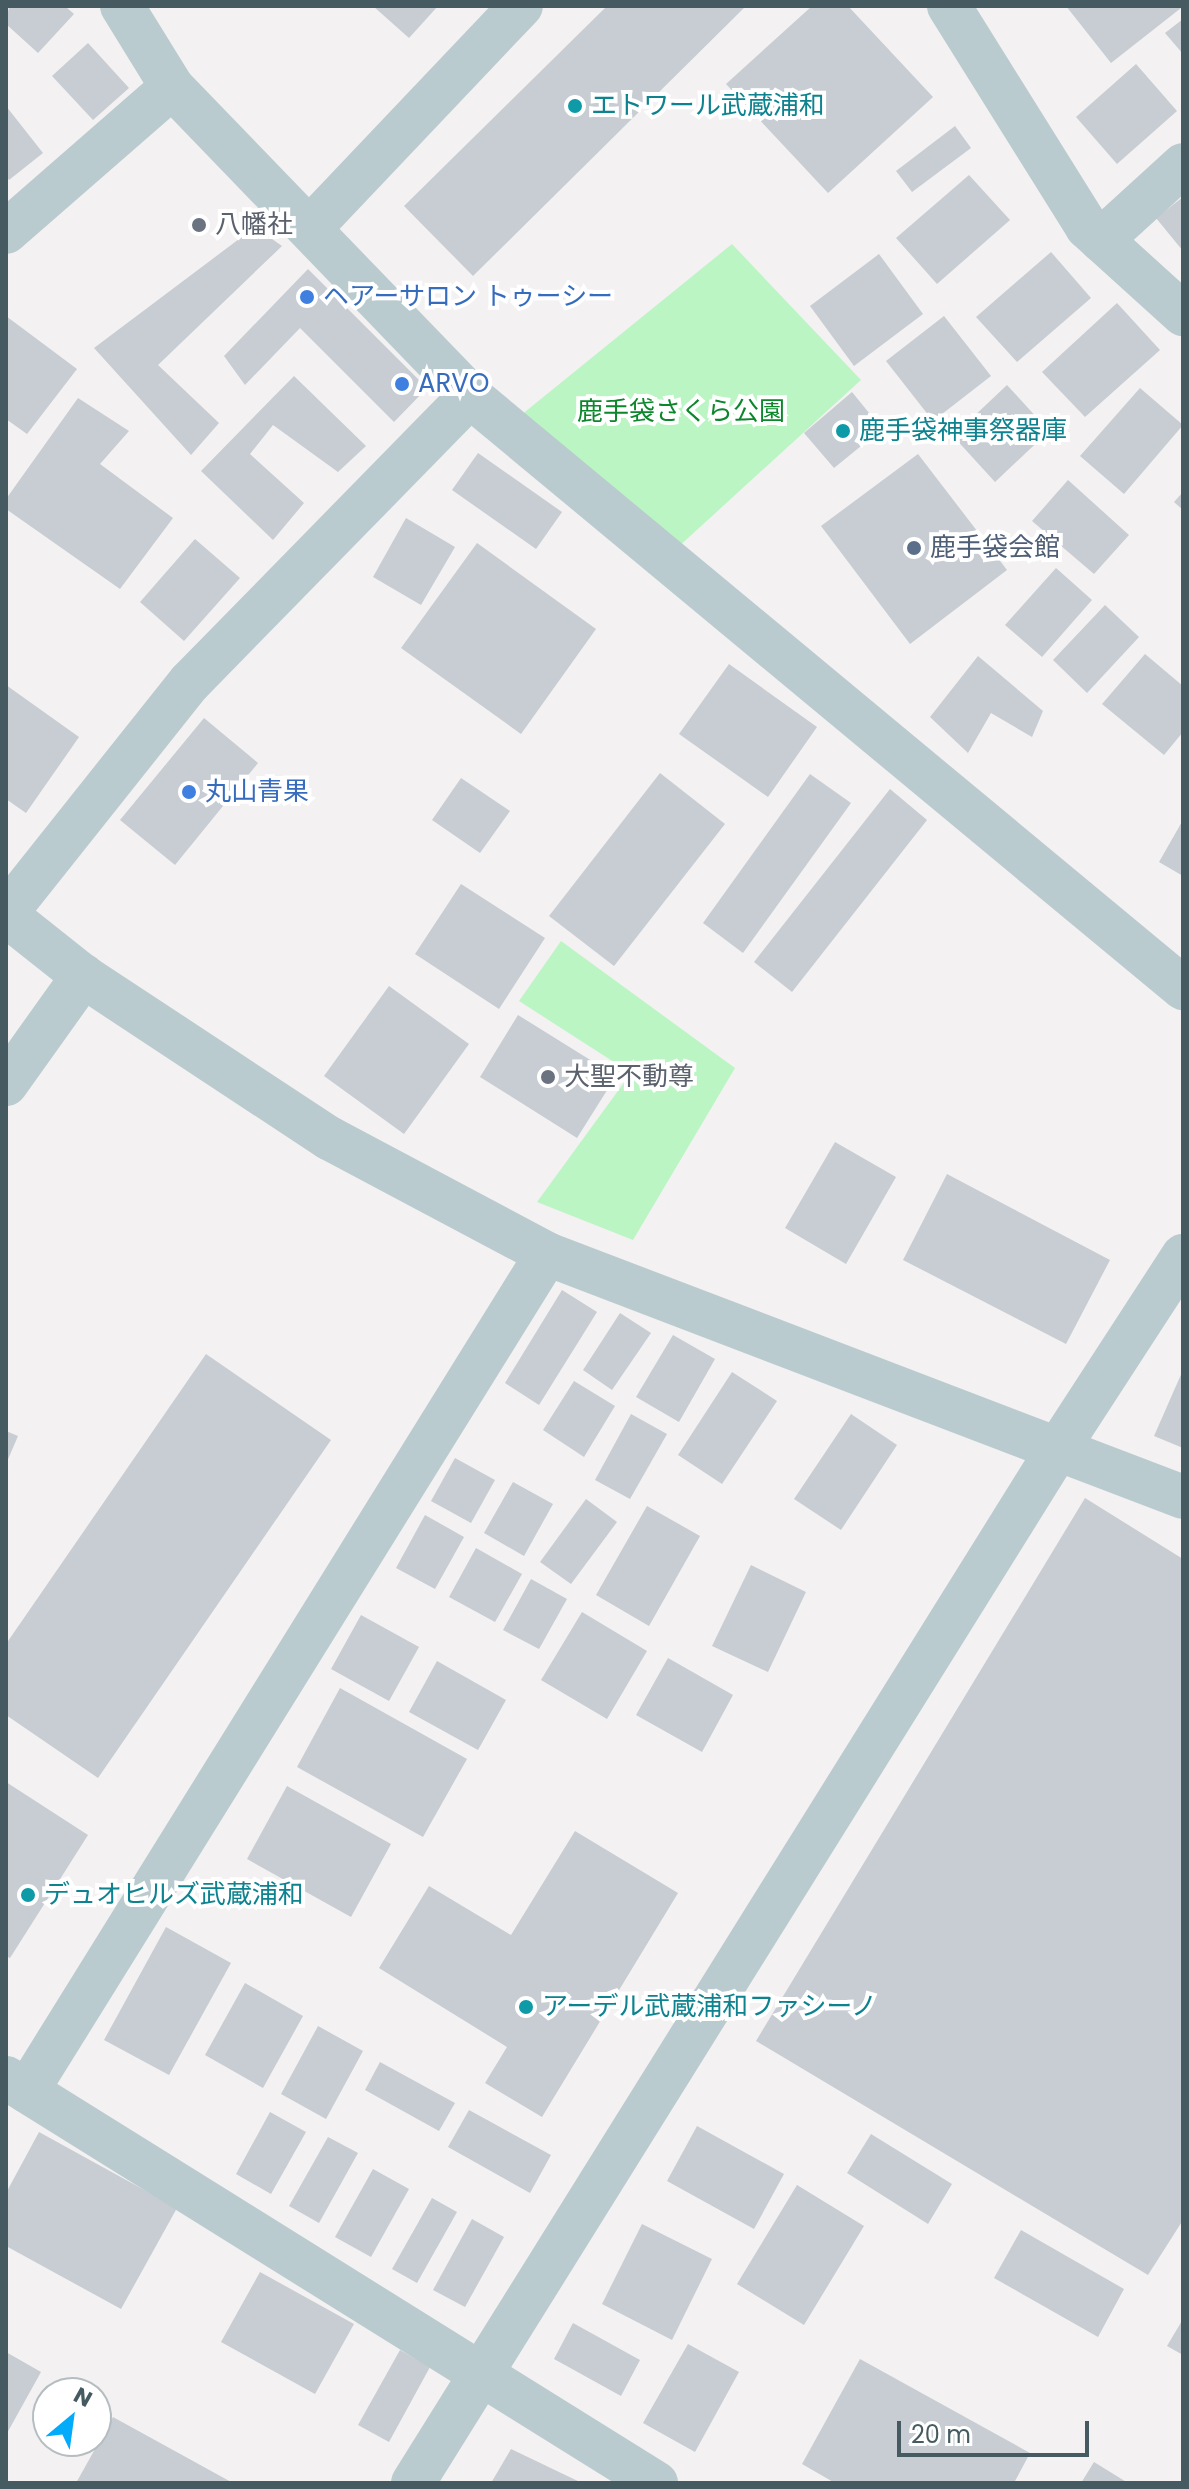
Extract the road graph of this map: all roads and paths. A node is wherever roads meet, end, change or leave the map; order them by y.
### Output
1 (122, 6) edge
2 (521, 6) edge
3 (949, 6) edge
4 (172, 87) junction
5 (1183, 165) edge
6 (311, 227) junction
7 (6, 232) edge
8 (1101, 240) junction
9 (1183, 314) edge
10 (470, 396) junction
11 (6, 914) edge
12 (83, 976) junction
13 (1183, 988) edge
14 (6, 1084) edge
15 (547, 1254) junction
16 (1183, 1256) edge
17 (1059, 1447) junction
18 (1183, 1497) edge
19 (16, 2084) edge
20 (480, 2376) junction
21 (413, 2483) edge
22 (656, 2483) edge

1 - 4 street
2 - 6 street
3 - 8 street
4 - 6 street
4 - 7 street
5 - 8 street
6 - 10 street
8 - 9 street
10 - 11 street
10 - 13 street
11 - 12 street
12 - 14 street
12 - 15 street
15 - 17 street
15 - 19 street
16 - 17 street
17 - 18 street
17 - 20 street
19 - 20 street
20 - 21 street
20 - 22 street

